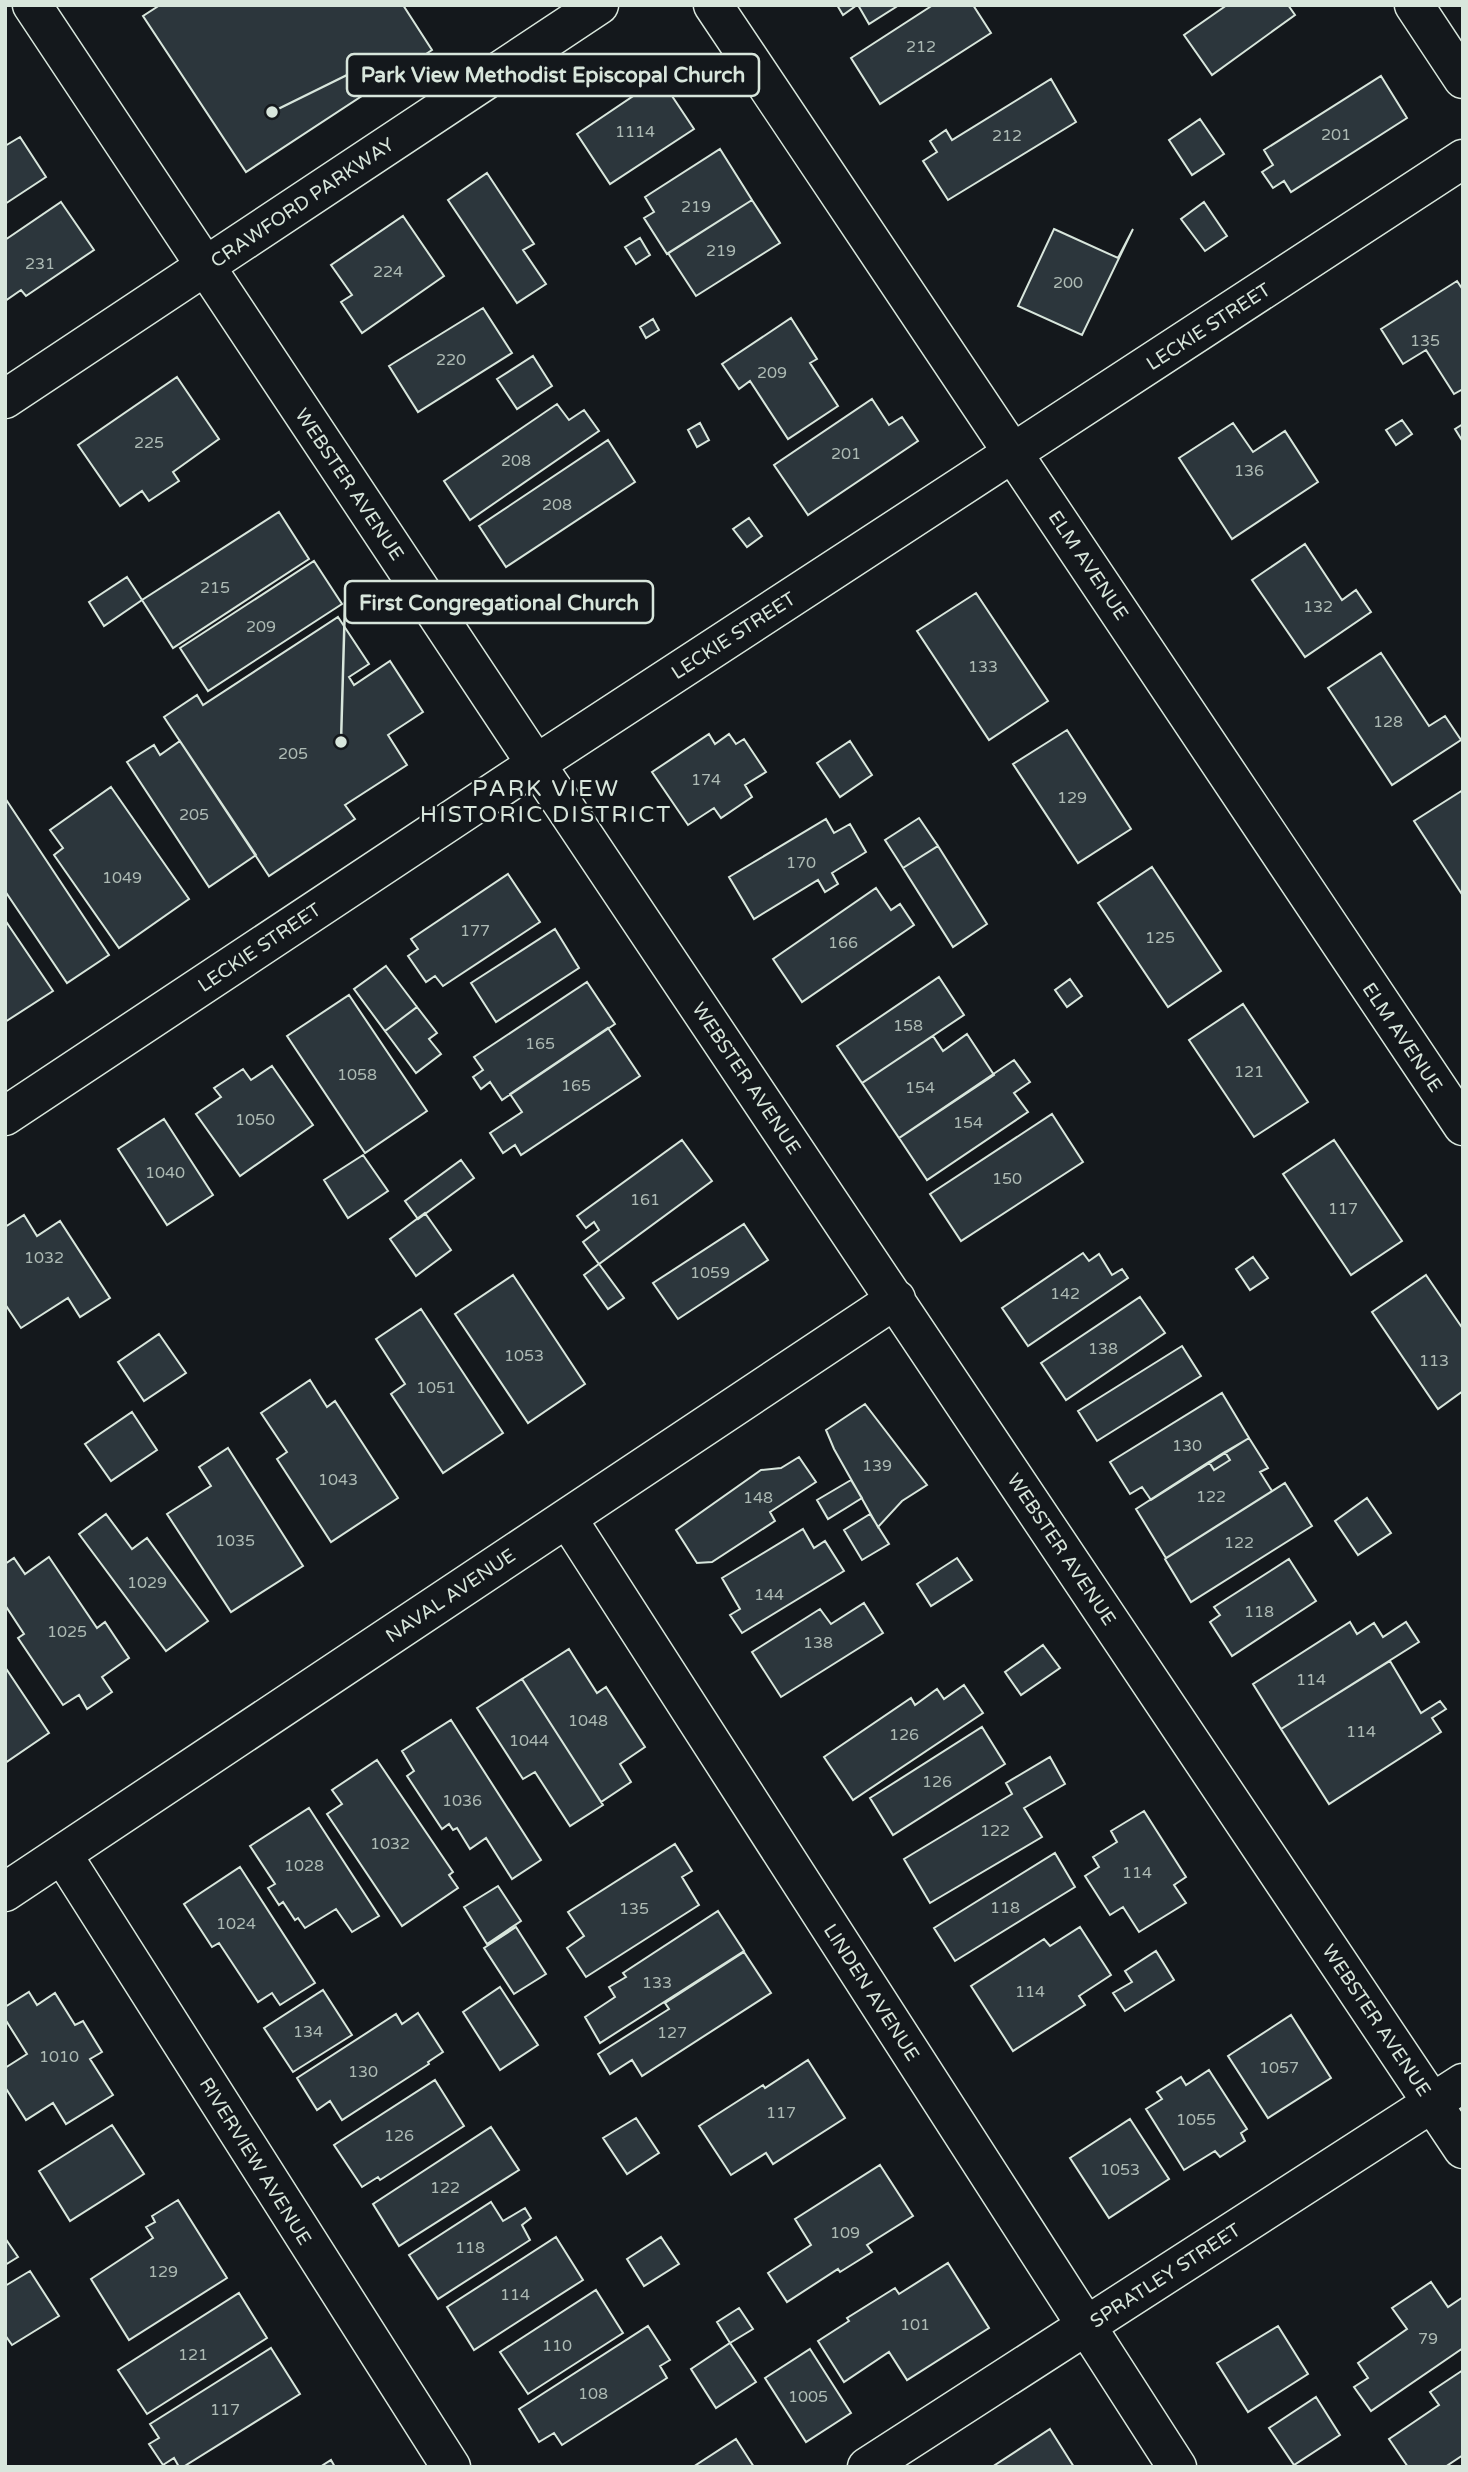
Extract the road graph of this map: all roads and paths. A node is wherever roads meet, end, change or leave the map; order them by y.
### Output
1 (32, 5) edge
2 (599, 5) edge
3 (713, 5) edge
4 (1414, 5) edge
5 (1463, 79) edge
6 (1463, 159) edge
7 (205, 266) junction
8 (5, 399) edge
9 (1014, 452) junction
10 (536, 764) junction
11 (5, 1116) edge
12 (1463, 1126) edge
13 (895, 1299) junction
14 (567, 1518) junction
15 (62, 1854) junction
16 (5, 1892) edge
17 (1447, 2093) edge
18 (1463, 2149) edge
19 (1087, 2326) junction
20 (451, 2467) edge
21 (867, 2467) edge
22 (1177, 2467) edge

1 - 7 street, WEBSTER AVENUE
2 - 7 street, CRAWFORD PARKWAY
3 - 9 street, ELM AVENUE
4 - 5 street
6 - 9 street, LECKIE STREET
7 - 8 street, CRAWFORD PARKWAY
7 - 10 street, WEBSTER AVENUE
9 - 10 street, LECKIE STREET
9 - 12 street, ELM AVENUE
10 - 11 street, LECKIE STREET
10 - 13 street, WEBSTER AVENUE
13 - 14 street, NAVAL AVENUE
13 - 17 street, WEBSTER AVENUE
14 - 15 street, NAVAL AVENUE
14 - 19 street, LINDEN AVENUE
15 - 16 street, NAVAL AVENUE
15 - 20 street, RIVERVIEW AVENUE
17 - 18 street, WEBSTER AVENUE
17 - 19 street, SPRATLEY STREET
19 - 21 street, SPRATLEY STREET
19 - 22 street, LINDEN AVENUE

